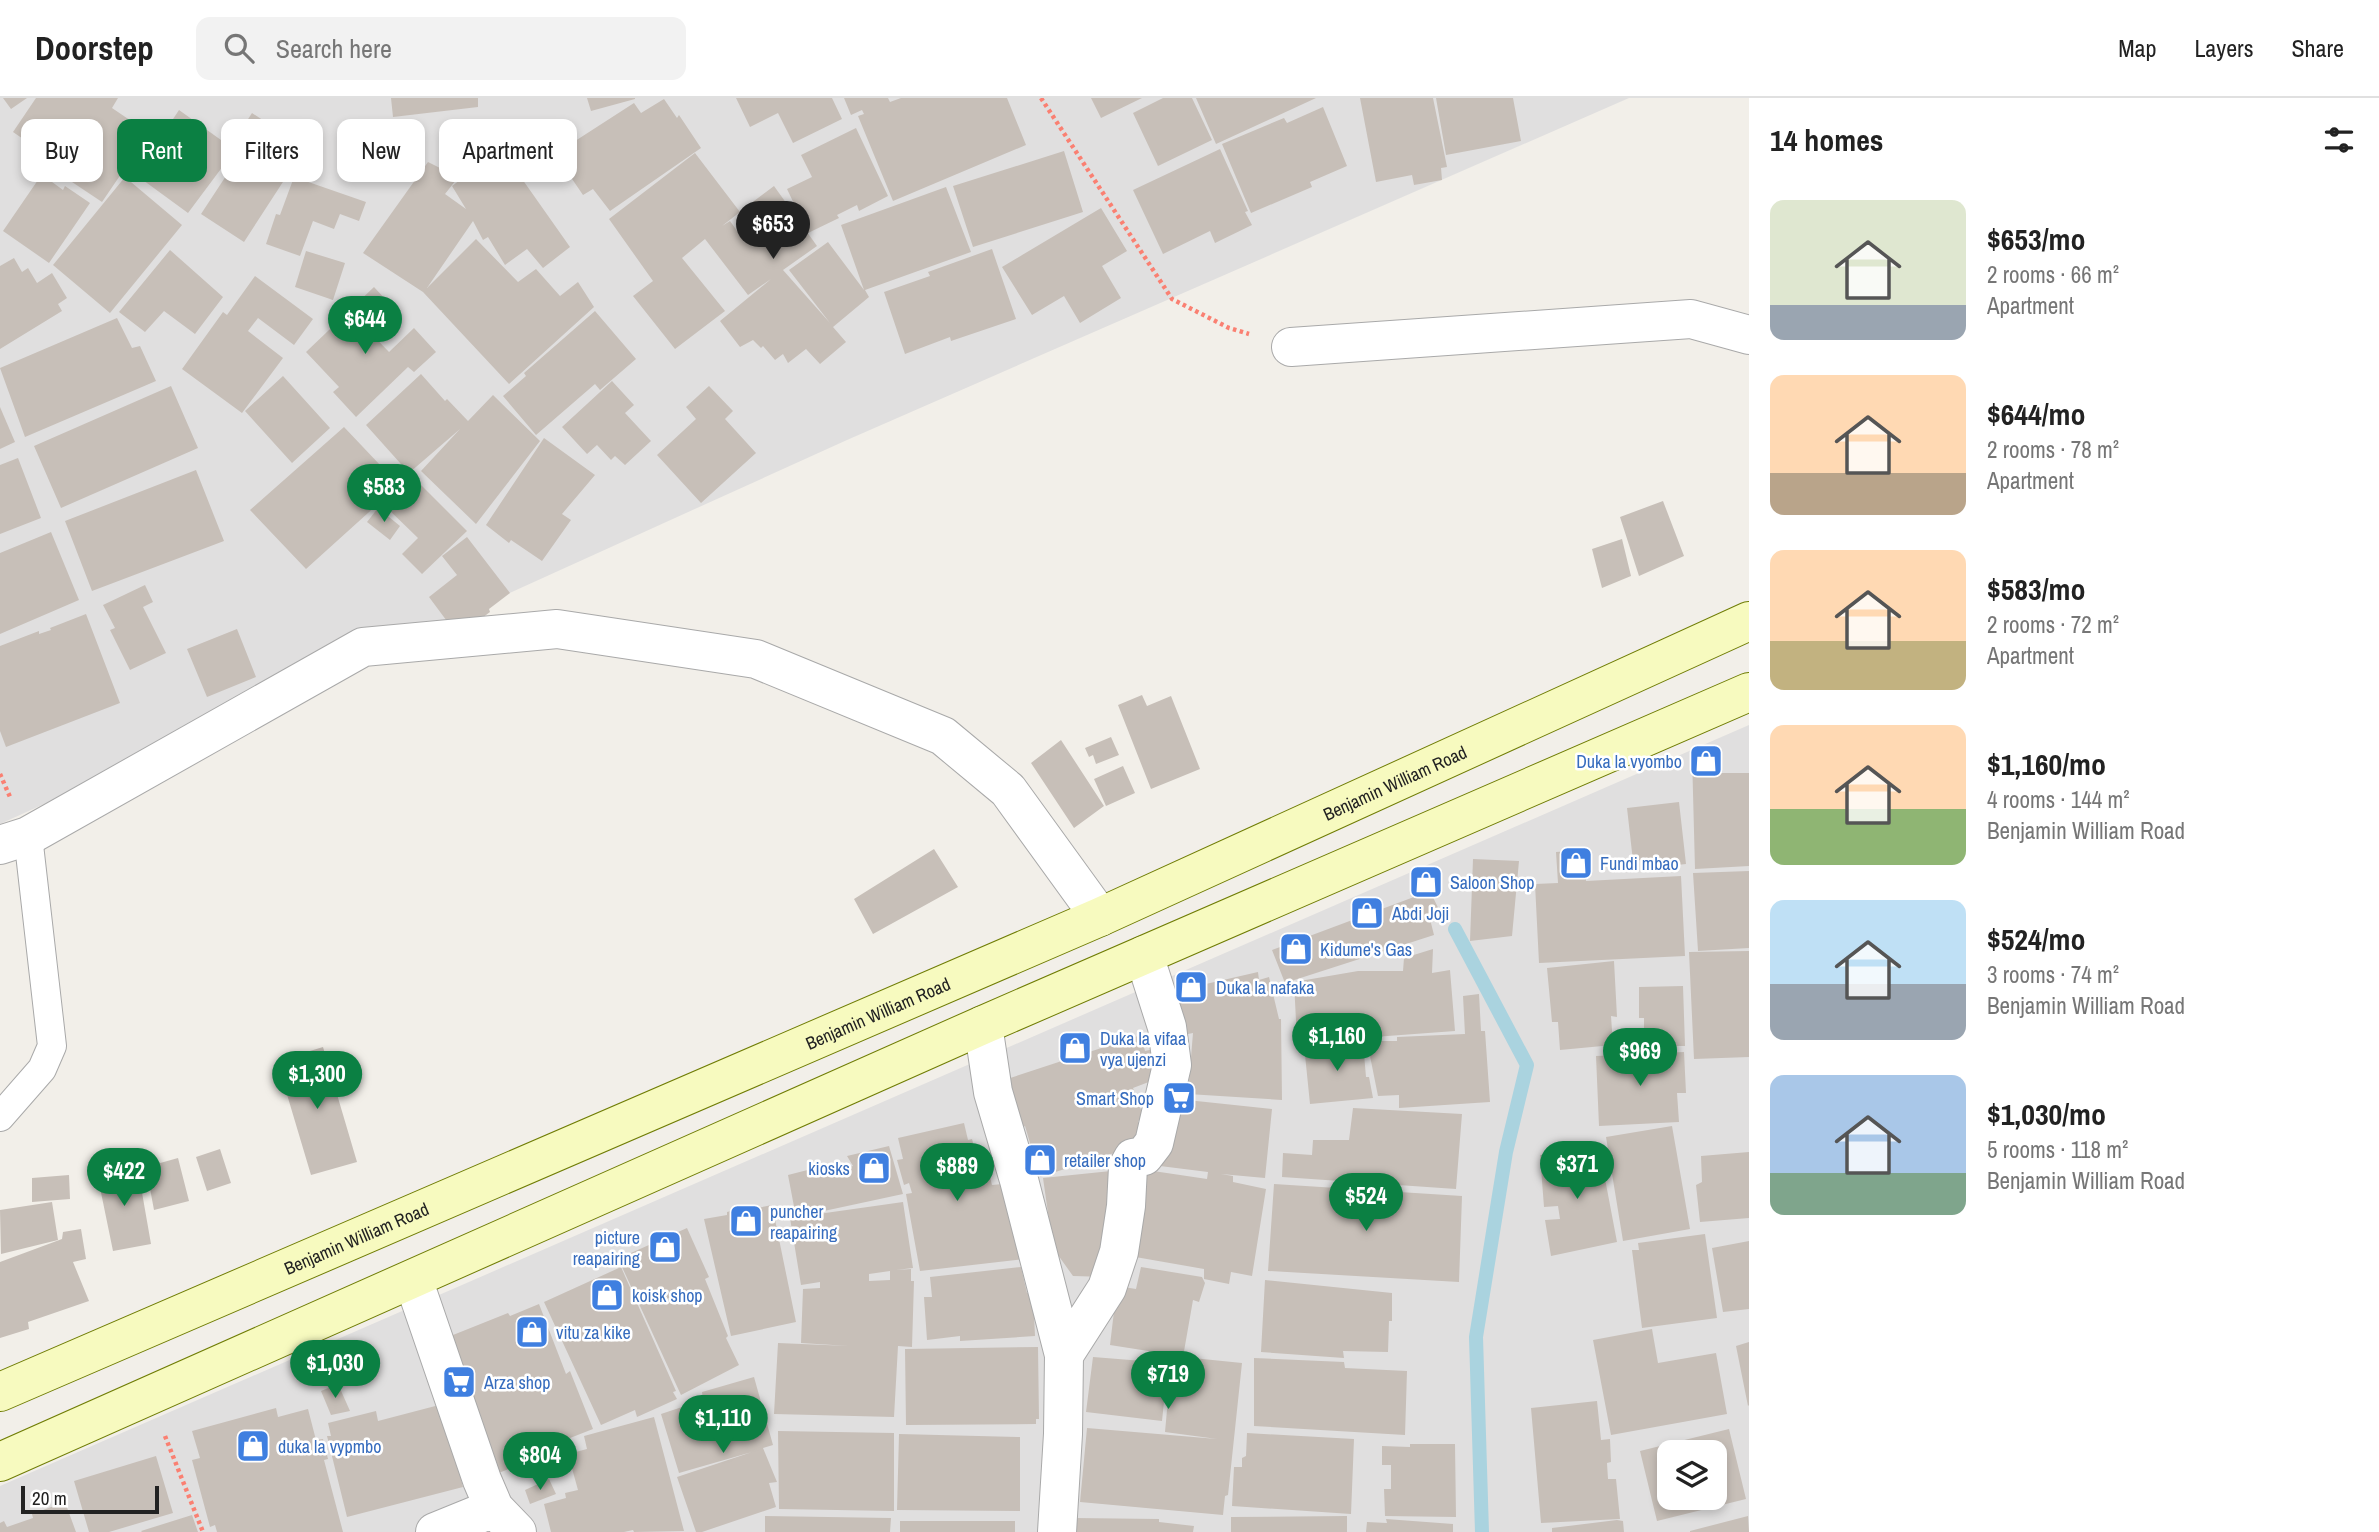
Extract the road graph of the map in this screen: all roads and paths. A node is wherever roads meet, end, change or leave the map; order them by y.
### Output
1 (1041, 98) edge
2 (1749, 335) edge
3 (1291, 347) joint
4 (1749, 621) edge
5 (1749, 692) edge
6 (14, 841) edge
7 (1100, 917) junction
8 (1144, 955) junction
9 (983, 1025) junction
10 (0, 1117) edge
11 (413, 1279) junction
12 (1064, 1355) junction
13 (0, 1392) edge
14 (148, 1396) junction
15 (2, 1455) edge
16 (505, 1520) edge
17 (203, 1532) edge
18 (435, 1532) edge
19 (1057, 1532) edge

1 - 3 path
2 - 3 street
4 - 7 main road, Benjamin William Road
5 - 8 main road
6 - 7 street
6 - 10 lane
7 - 13 main road, Benjamin William Road
8 - 9 main road
8 - 12 street
9 - 11 main road
9 - 12 street
11 - 14 main road
11 - 16 street
12 - 19 street
14 - 15 main road
14 - 17 path
16 - 18 street

